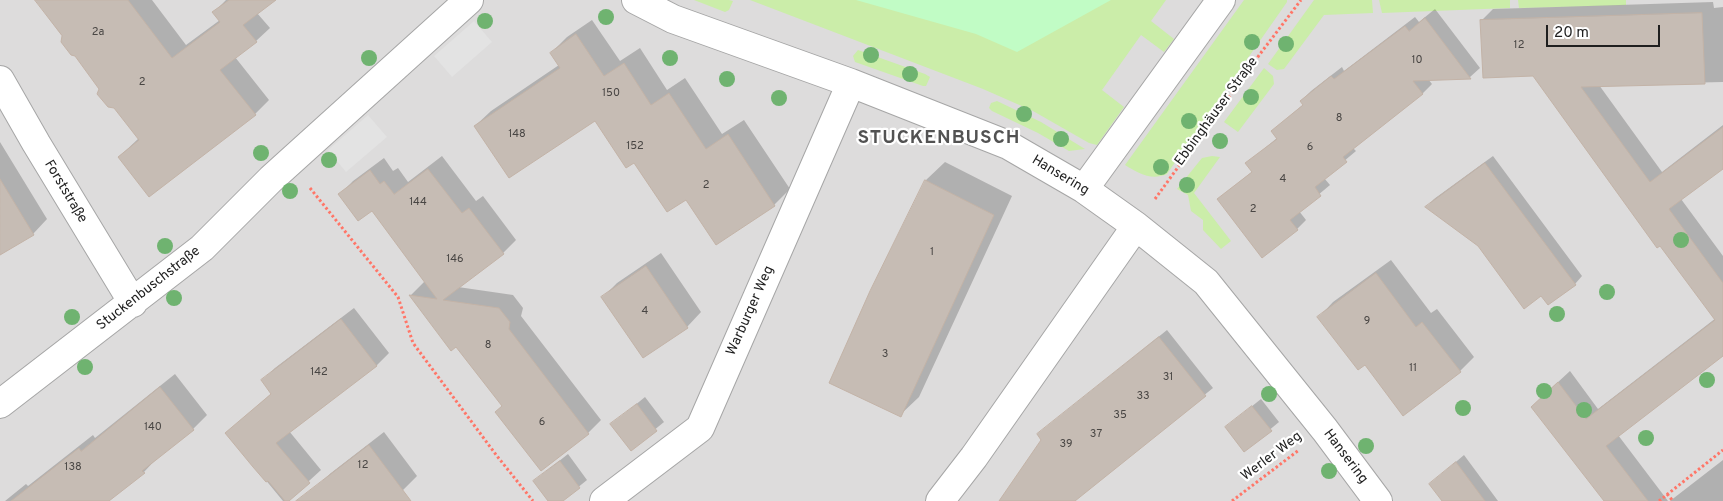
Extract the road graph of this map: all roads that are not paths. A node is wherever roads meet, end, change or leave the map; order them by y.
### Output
1 (469, 0) edge
2 (636, 0) edge
3 (1221, 0) edge
4 (0, 80) edge
5 (851, 83) junction
6 (1084, 189) junction
7 (1136, 226) junction
8 (132, 302) junction
9 (0, 404) edge
10 (604, 501) edge
11 (940, 501) edge
12 (1378, 501) edge

1 - 8 street, Stuckenbuschstraße
2 - 5 street, Hansering
3 - 6 street
4 - 8 street, Forststraße
5 - 6 street, Hansering
5 - 10 street, Warburger Weg
6 - 7 street, Hansering
7 - 11 street
7 - 12 street, Hansering
8 - 9 street, Stuckenbuschstraße

